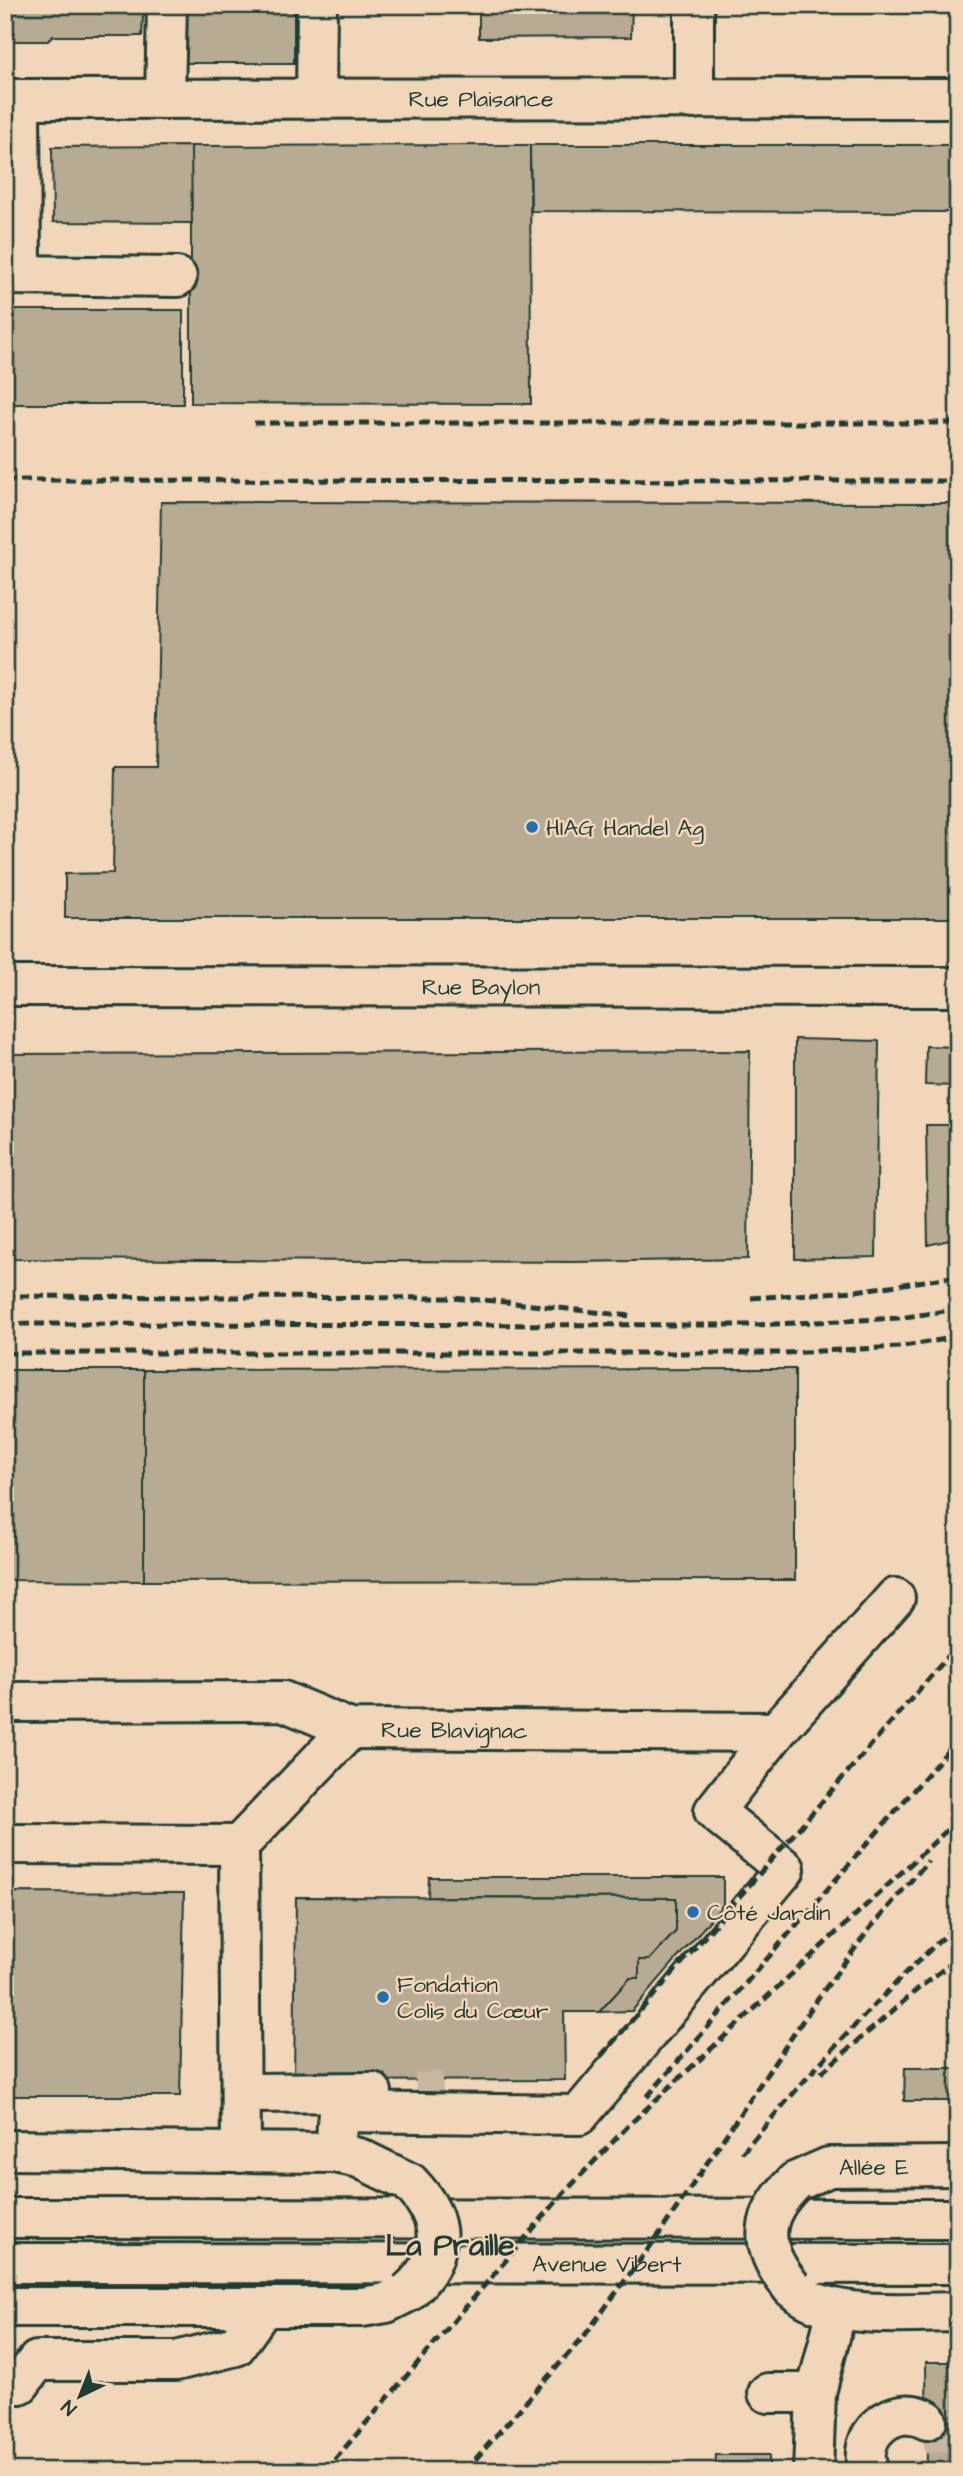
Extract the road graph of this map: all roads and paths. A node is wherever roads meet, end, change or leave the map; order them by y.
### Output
1 (167, 5) edge
2 (317, 5) edge
3 (695, 5) edge
4 (316, 98) junction
5 (958, 98) edge
6 (13, 99) edge
7 (165, 99) junction
8 (694, 99) junction
9 (13, 275) edge
10 (177, 277) dead end
11 (5, 986) edge
12 (958, 987) edge
13 (895, 1598) dead end
14 (5, 1702) edge
15 (350, 1728) junction
16 (776, 1732) junction
17 (5, 1844) edge
18 (239, 1845) junction
19 (416, 2092) tunnel mouth
20 (241, 2093) junction
21 (336, 2143) junction
22 (5, 2150) edge
23 (241, 2152) junction
24 (958, 2166) edge
25 (5, 2218) edge
26 (958, 2219) edge
27 (5, 2263) edge
28 (958, 2264) edge
29 (5, 2307) edge
30 (263, 2308) junction
31 (837, 2309) junction
32 (958, 2312) edge
33 (20, 2384) dead end
34 (768, 2393) dead end
35 (816, 2393) junction
36 (927, 2420) dead end
37 (813, 2471) edge
38 (869, 2471) edge

1 - 7 street
2 - 4 street
3 - 8 street
4 - 7 street, Rue Plaisance
4 - 8 street, Rue Plaisance
5 - 8 street, Rue Plaisance
6 - 7 street, Rue Plaisance
6 - 9 street
9 - 10 street
11 - 12 street, Rue Baylon
13 - 16 street
14 - 15 street
15 - 16 street, Rue Blavignac
15 - 18 street, Rue Blavignac
16 - 21 street
17 - 18 street
18 - 20 street
19 - 20 street
20 - 23 street
21 - 23 street
21 - 30 street, bridge
22 - 23 street
24 - 31 street, Allée E, bridge
25 - 26 street, Avenue Vibert
27 - 28 street, Avenue Vibert
29 - 30 street
30 - 33 street
31 - 32 street
31 - 35 street
34 - 35 street
35 - 37 street
36 - 38 street

